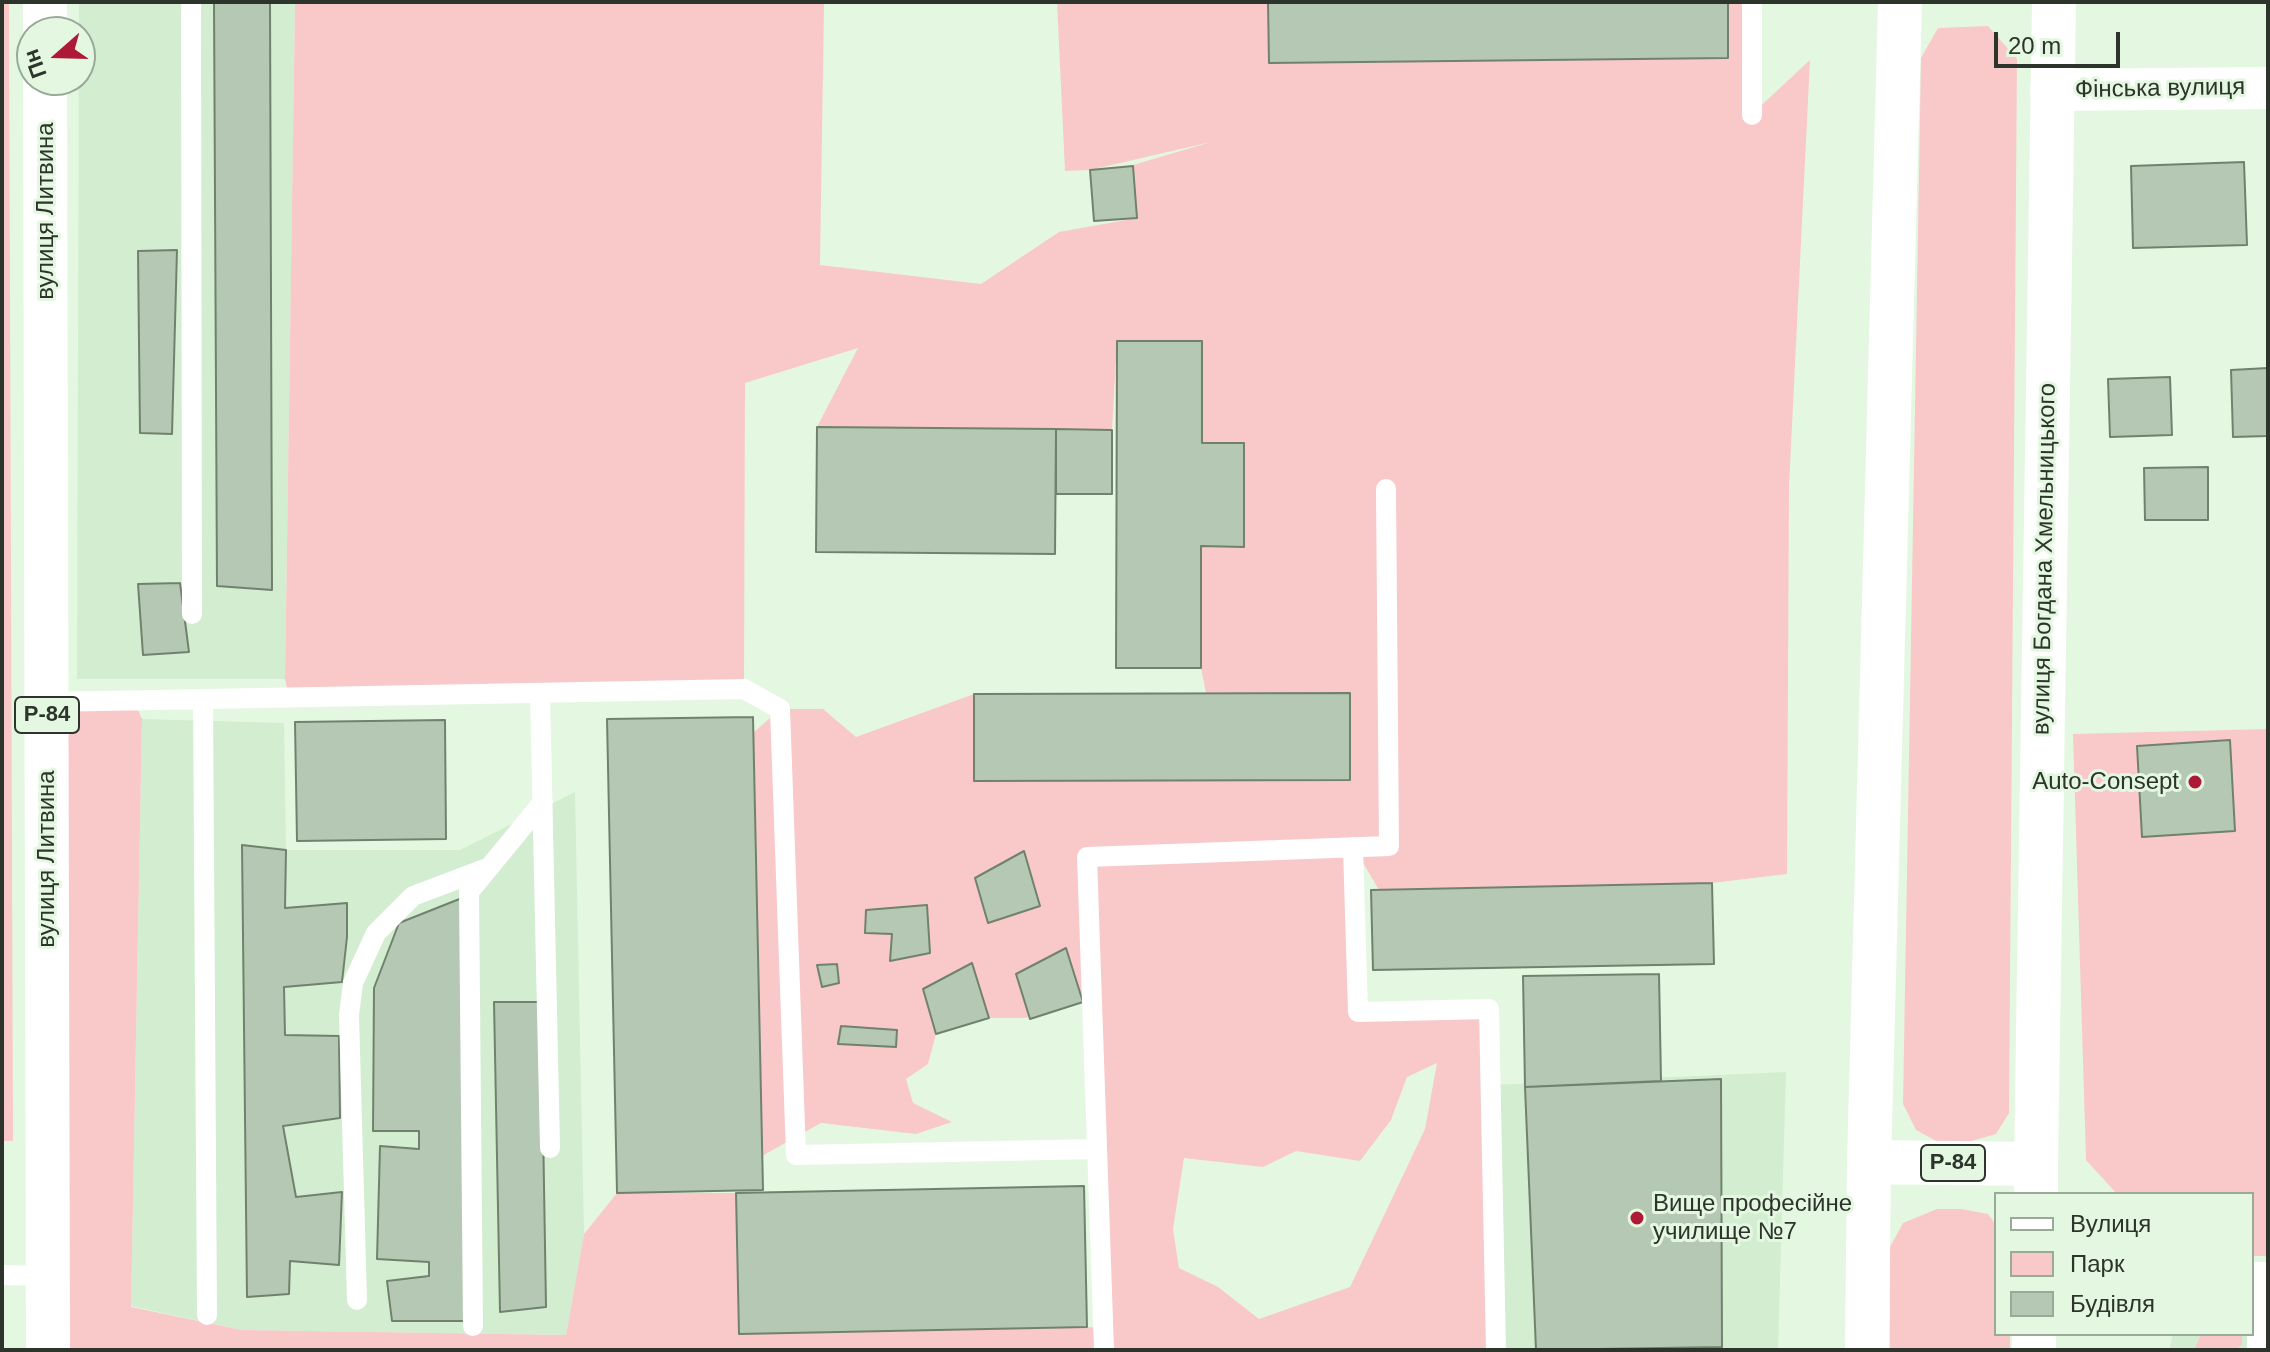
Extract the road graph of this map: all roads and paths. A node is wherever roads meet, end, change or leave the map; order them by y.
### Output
1 (191, 2) edge
2 (1752, 2) edge
3 (1900, 2) edge
4 (2054, 2) edge
5 (2268, 88) edge
6 (2051, 90) junction
7 (45, 96) edge
8 (1752, 115) dead end
9 (1386, 489) dead end
10 (192, 614) dead end
11 (540, 693) junction
12 (203, 699) junction
13 (47, 702) junction
14 (543, 802) junction
15 (1353, 847) junction
16 (490, 866) junction
17 (550, 1148) dead end
18 (1097, 1149) junction
19 (1869, 1162) junction
20 (2036, 1179) edge
21 (2, 1275) edge
22 (48, 1276) junction
23 (2259, 1284) edge
24 (357, 1300) dead end
25 (207, 1315) dead end
26 (473, 1326) dead end
27 (48, 1350) edge
28 (1104, 1350) edge
29 (1496, 1350) edge
30 (1867, 1350) edge
31 (2257, 1350) edge

1 - 10 lane
2 - 8 lane
3 - 19 street
4 - 6 street, вулиця Богдана Хмельницького
5 - 6 street, Фінська вулиця
6 - 20 street, вулиця Богдана Хмельницького
7 - 13 street, вулиця Литвина / Р-84
9 - 15 lane
11 - 12 lane
11 - 14 lane
11 - 18 lane
12 - 13 lane
12 - 25 lane
13 - 22 street, вулиця Литвина / Р-84
14 - 16 lane
14 - 17 lane
15 - 18 lane
15 - 29 lane
16 - 24 lane
16 - 26 lane
18 - 28 lane
19 - 20 street, вулиця Богдана Хмельницького / Р-84
19 - 30 street
21 - 22 lane
22 - 27 street, вулиця Литвина / Р-84
23 - 31 lane

